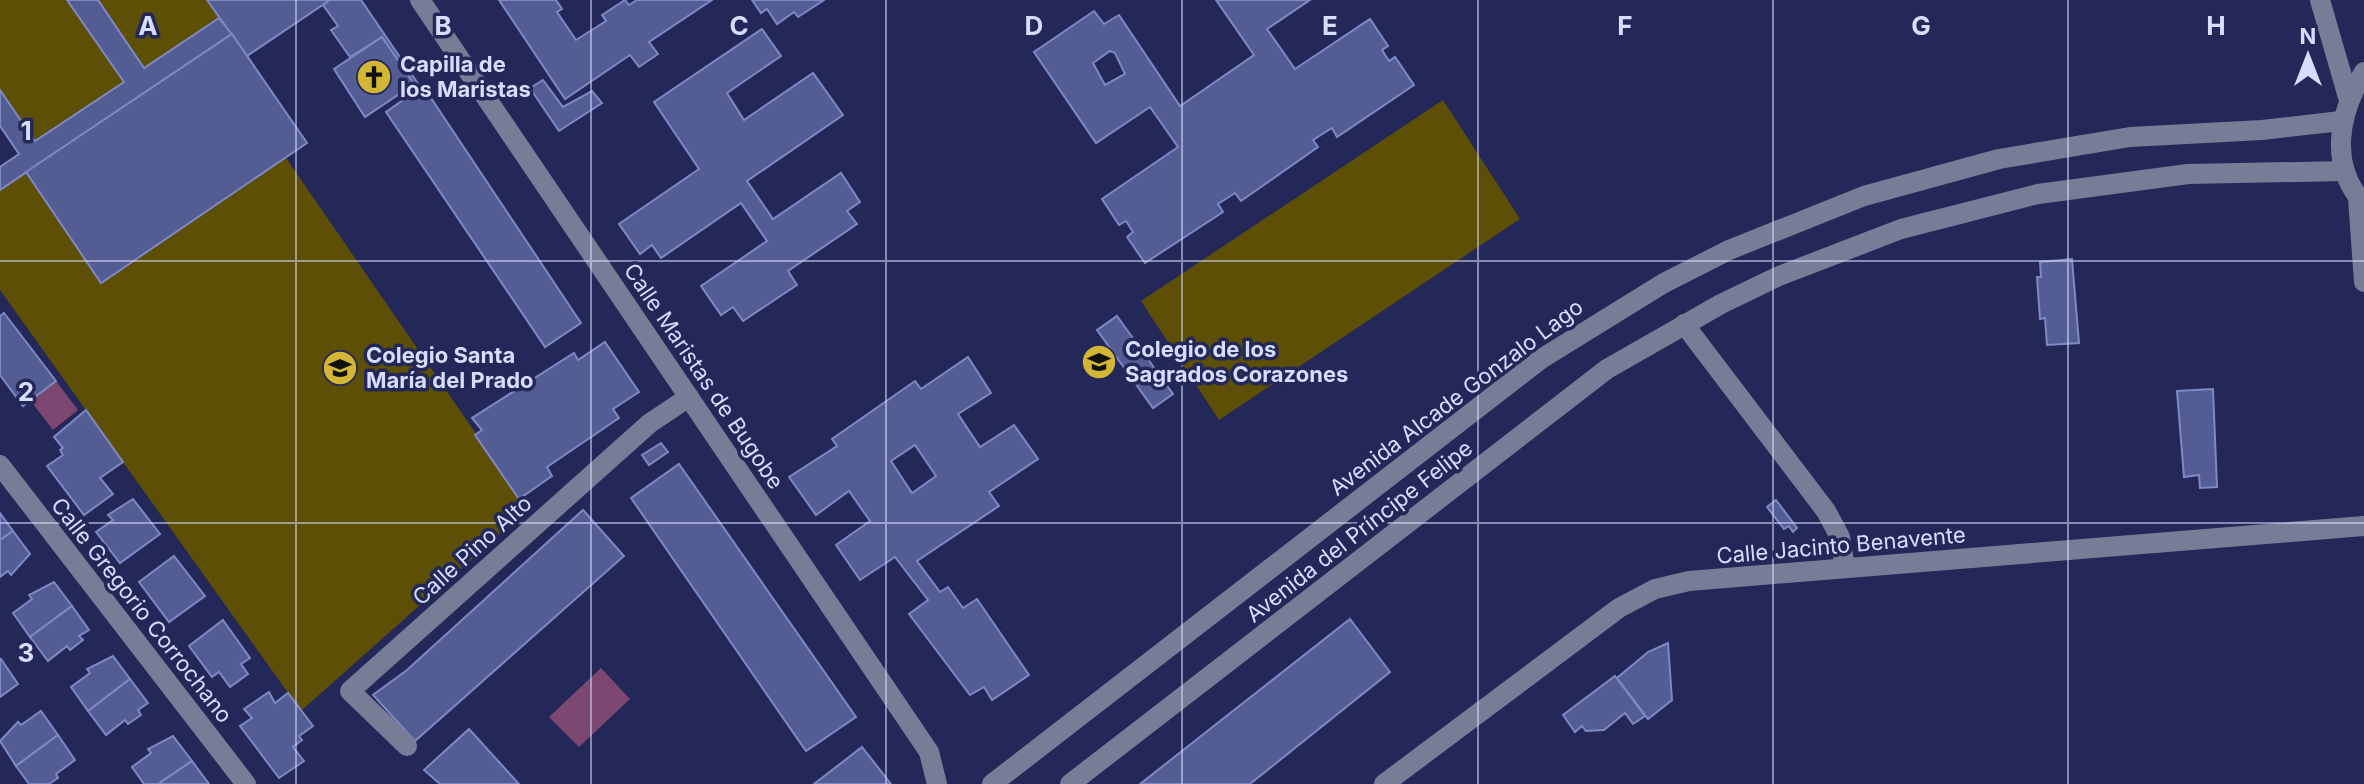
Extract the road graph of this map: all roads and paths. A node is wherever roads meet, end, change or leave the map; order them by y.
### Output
1 (420, 0) edge
2 (2320, 0) edge
3 (2364, 72) edge
4 (2348, 97) junction
5 (2341, 121) junction
6 (2345, 171) junction
7 (2361, 201) edge
8 (2364, 282) edge
9 (1684, 324) junction
10 (689, 397) junction
11 (0, 465) edge
12 (2364, 526) edge
13 (1845, 568) junction
14 (407, 746) dead end
15 (246, 784) edge
16 (937, 784) edge
17 (992, 784) edge
18 (1070, 784) edge
19 (1384, 784) edge

1 - 10 street, Calle Maristas de Bugobe
2 - 4 street
3 - 4 street
4 - 5 street
5 - 6 street
5 - 17 street, Avenida Alcade Gonzalo Lago
6 - 7 street
6 - 9 street
7 - 8 street
9 - 13 street
9 - 18 street, Avenida del Príncipe Felipe
10 - 14 street, Calle Pino Alto
10 - 16 street, Calle Maristas de Bugobe
11 - 15 street, Calle Gregorio Corrochano
12 - 13 street, Calle Jacinto Benavente
13 - 19 street, Calle Jacinto Benavente

